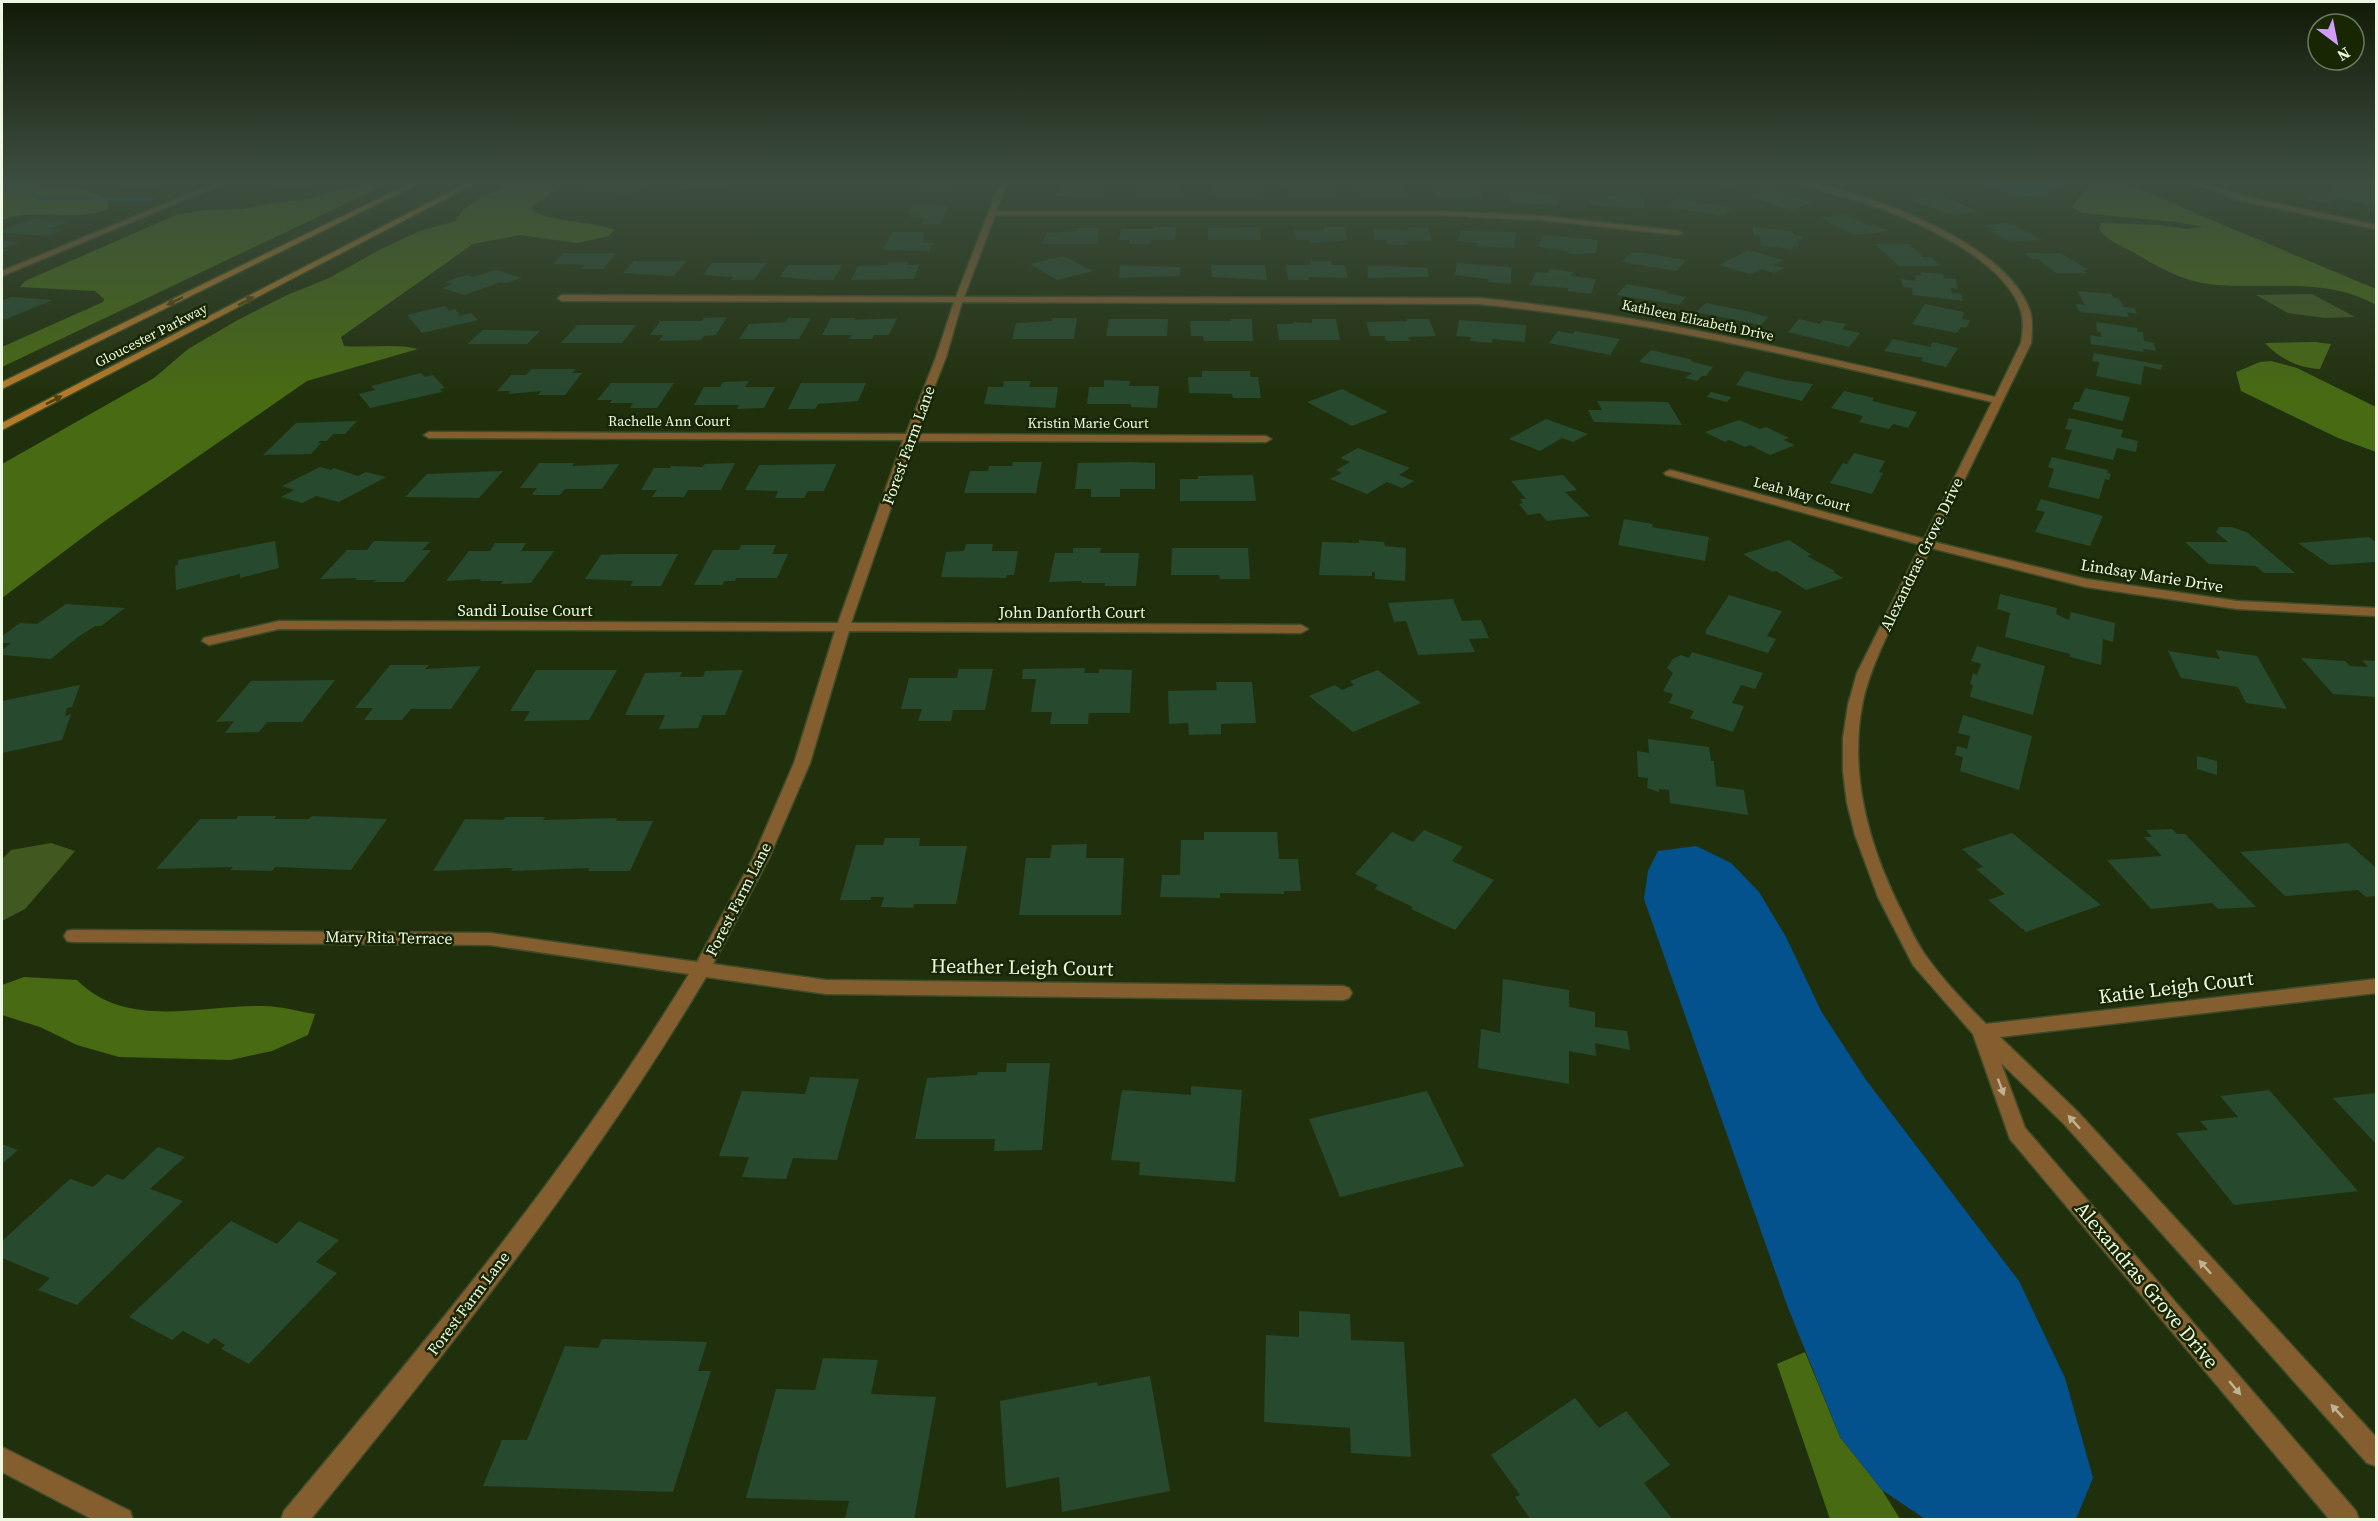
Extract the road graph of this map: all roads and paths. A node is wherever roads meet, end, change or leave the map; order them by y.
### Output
1 (50, 254) edge
2 (271, 254) edge
3 (335, 254) edge
4 (977, 254) edge
5 (1975, 254) edge
6 (2, 274) edge
7 (562, 298) dead end
8 (959, 299) junction
9 (2, 386) edge
10 (1996, 400) junction
11 (2, 427) edge
12 (429, 435) dead end
13 (910, 437) junction
14 (1266, 439) dead end
15 (1670, 473) dead end
16 (1927, 543) junction
17 (2376, 612) edge
18 (843, 628) junction
19 (1300, 629) dead end
20 (209, 641) dead end
21 (73, 936) dead end
22 (702, 968) junction
23 (2376, 986) edge
24 (1343, 993) dead end
25 (1981, 1032) junction
26 (2376, 1454) edge
27 (2, 1459) edge
28 (121, 1520) edge
29 (293, 1520) edge
30 (2346, 1520) edge

1 - 6 street
2 -> 9 main road, Gloucester Parkway
11 -> 3 main road, Gloucester Parkway
4 - 8 street, Forest Farm Lane
5 - 10 street, Alexandras Grove Drive
7 - 8 street, Kathleen Elizabeth Drive
8 - 10 street, Kathleen Elizabeth Drive
8 - 13 street, Forest Farm Lane
10 - 16 street, Alexandras Grove Drive
12 - 13 street, Rachelle Ann Court
13 - 14 street, Kristin Marie Court
13 - 18 street, Forest Farm Lane
15 - 16 street, Leah May Court
16 - 17 street, Lindsay Marie Drive
16 - 25 street, Alexandras Grove Drive
18 - 19 street, John Danforth Court
18 - 20 street, Sandi Louise Court
18 - 22 street, Forest Farm Lane
21 - 22 street, Mary Rita Terrace
22 - 24 street, Heather Leigh Court
22 - 29 street, Forest Farm Lane
23 - 25 street, Katie Leigh Court
26 -> 25 street, Alexandras Grove Drive
25 -> 30 street, Alexandras Grove Drive
27 - 28 street

